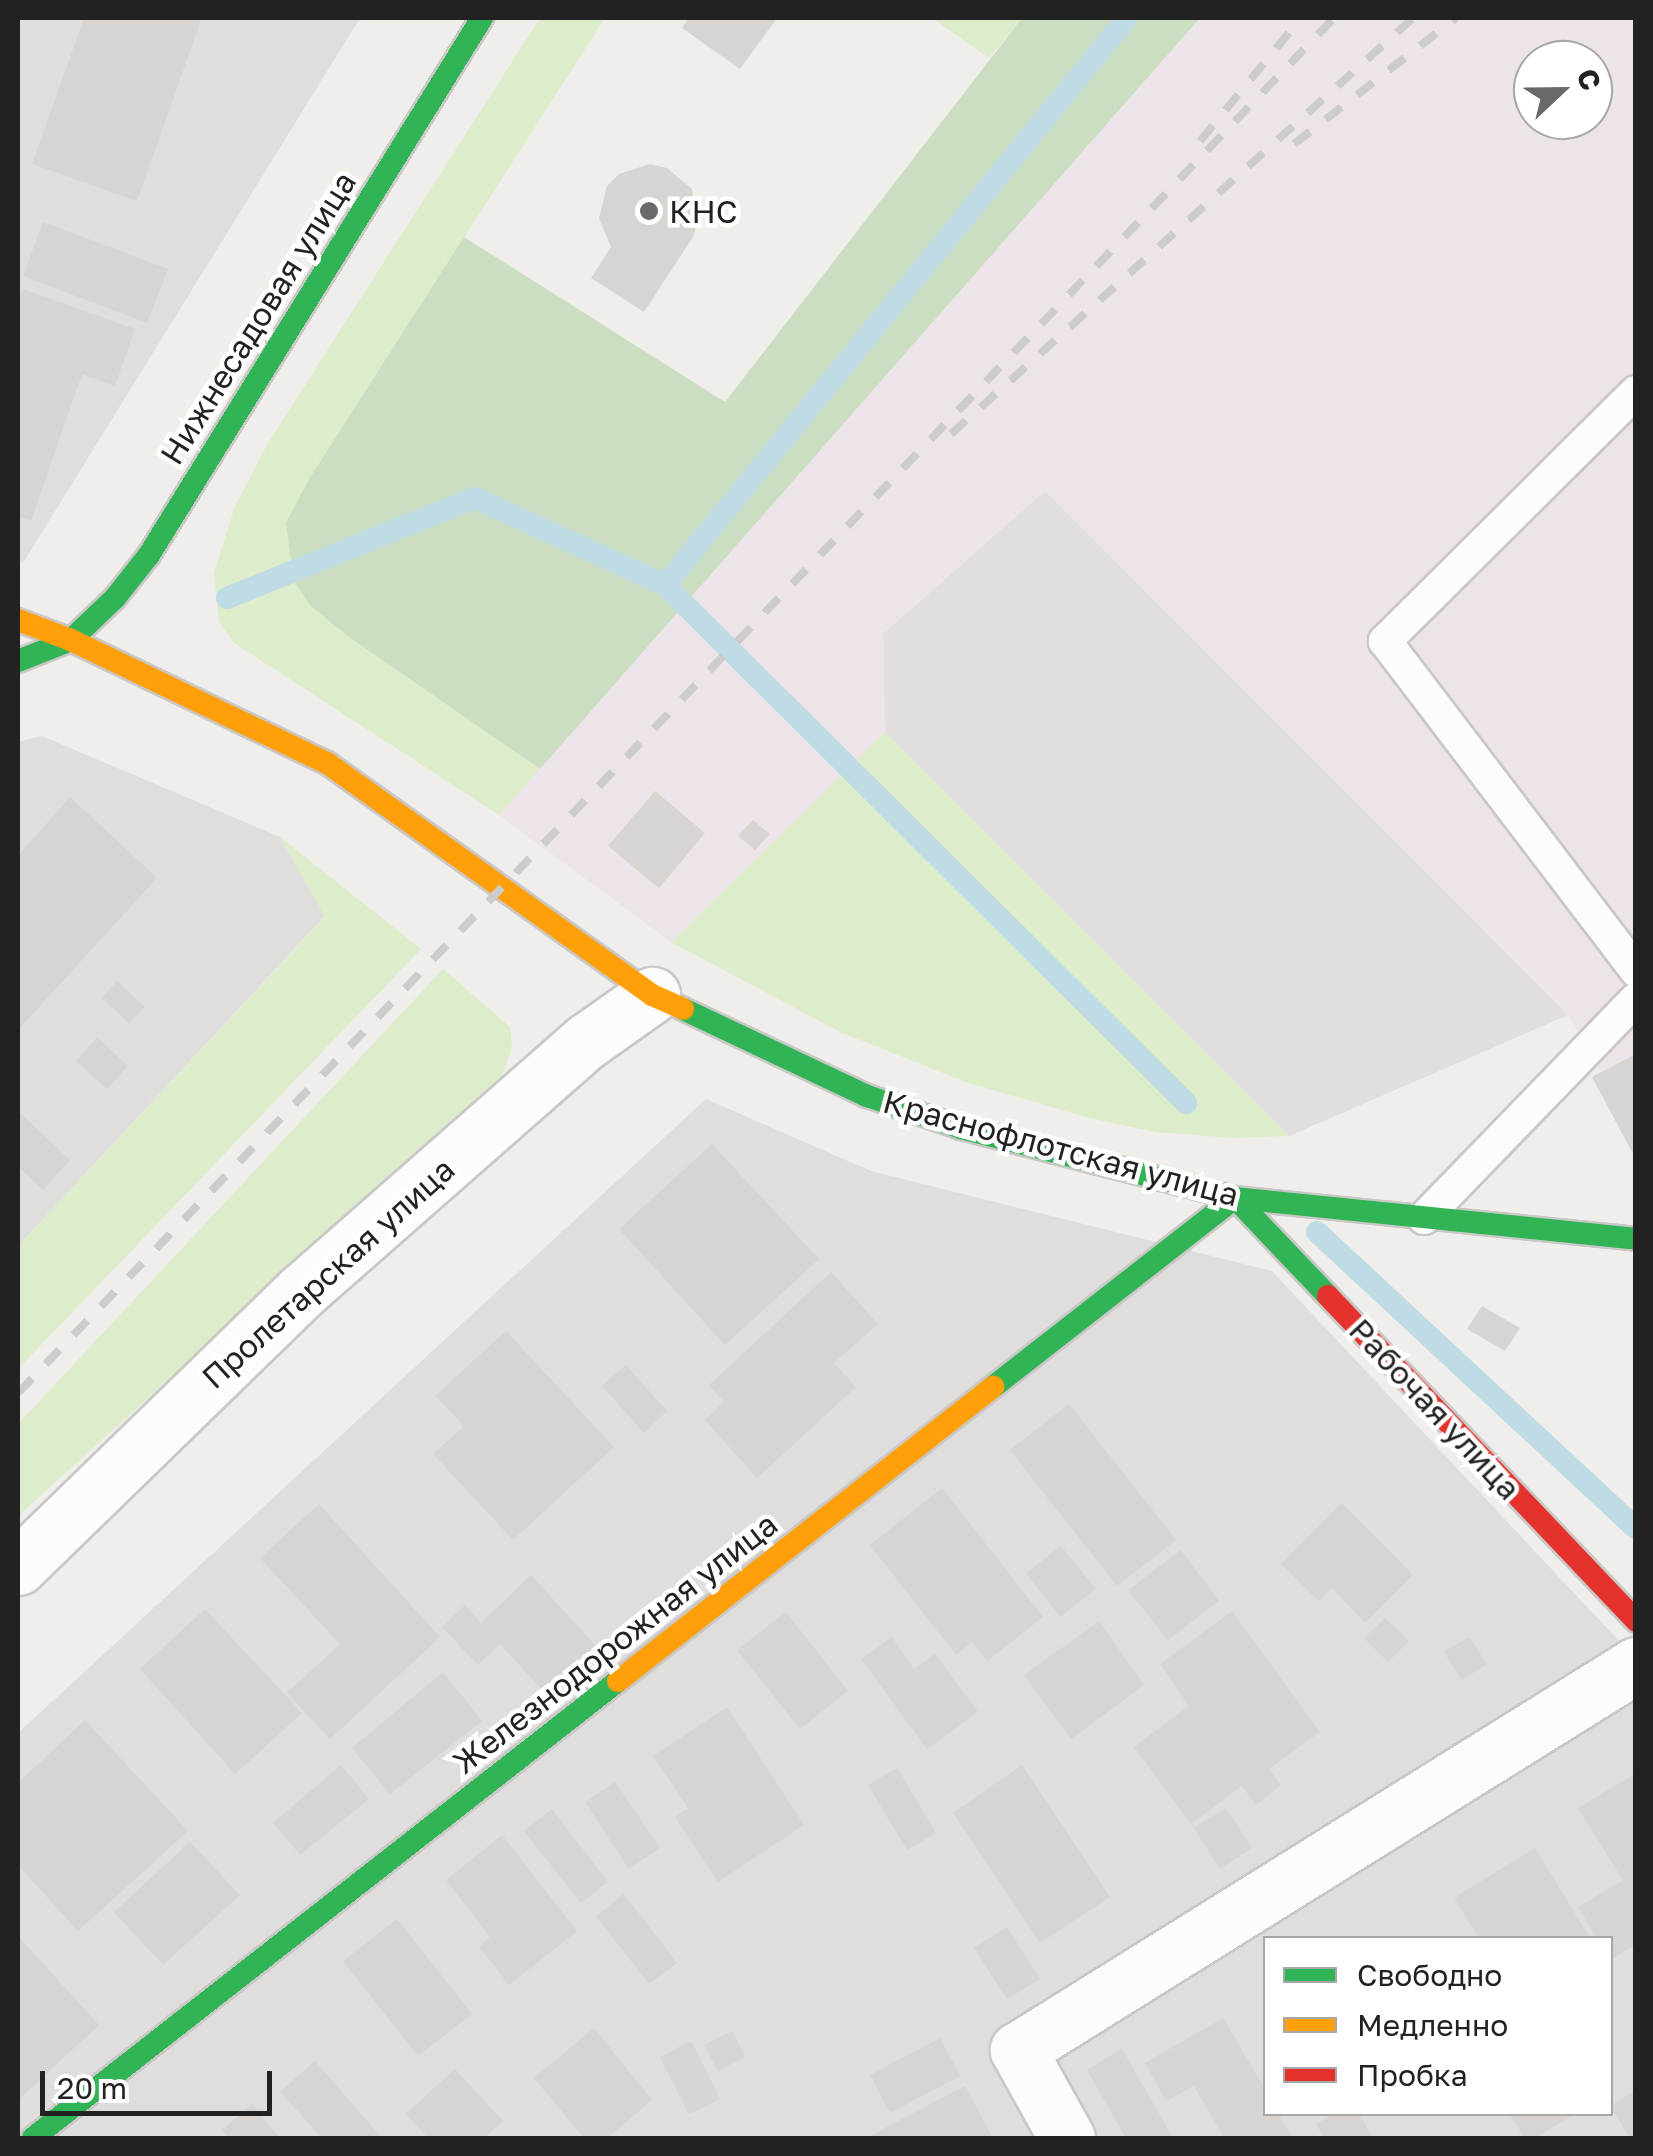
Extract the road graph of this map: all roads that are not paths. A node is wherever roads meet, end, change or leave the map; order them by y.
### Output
1 (482, 18) edge
2 (1636, 392) edge
3 (18, 620) edge
4 (71, 640) junction
5 (18, 661) edge
6 (1636, 970) edge
7 (652, 995) junction
8 (1636, 999) edge
9 (1235, 1198) junction
10 (1424, 1218) junction
11 (1636, 1240) edge
12 (18, 1566) edge
13 (1636, 1621) edge
14 (1636, 1665) edge
15 (33, 2138) edge
16 (1068, 2138) edge

1 - 4 street, Нижнесадовая улица
2 - 6 lane
3 - 4 street, Краснофлотская улица
4 - 5 street
4 - 7 street, Краснофлотская улица
7 - 9 street, Краснофлотская улица
7 - 12 street, Пролетарская улица
8 - 10 lane
9 - 10 street, Краснофлотская улица
9 - 13 street, Рабочая улица
9 - 15 street, Железнодорожная улица
10 - 11 street, Краснофлотская улица
14 - 16 street

